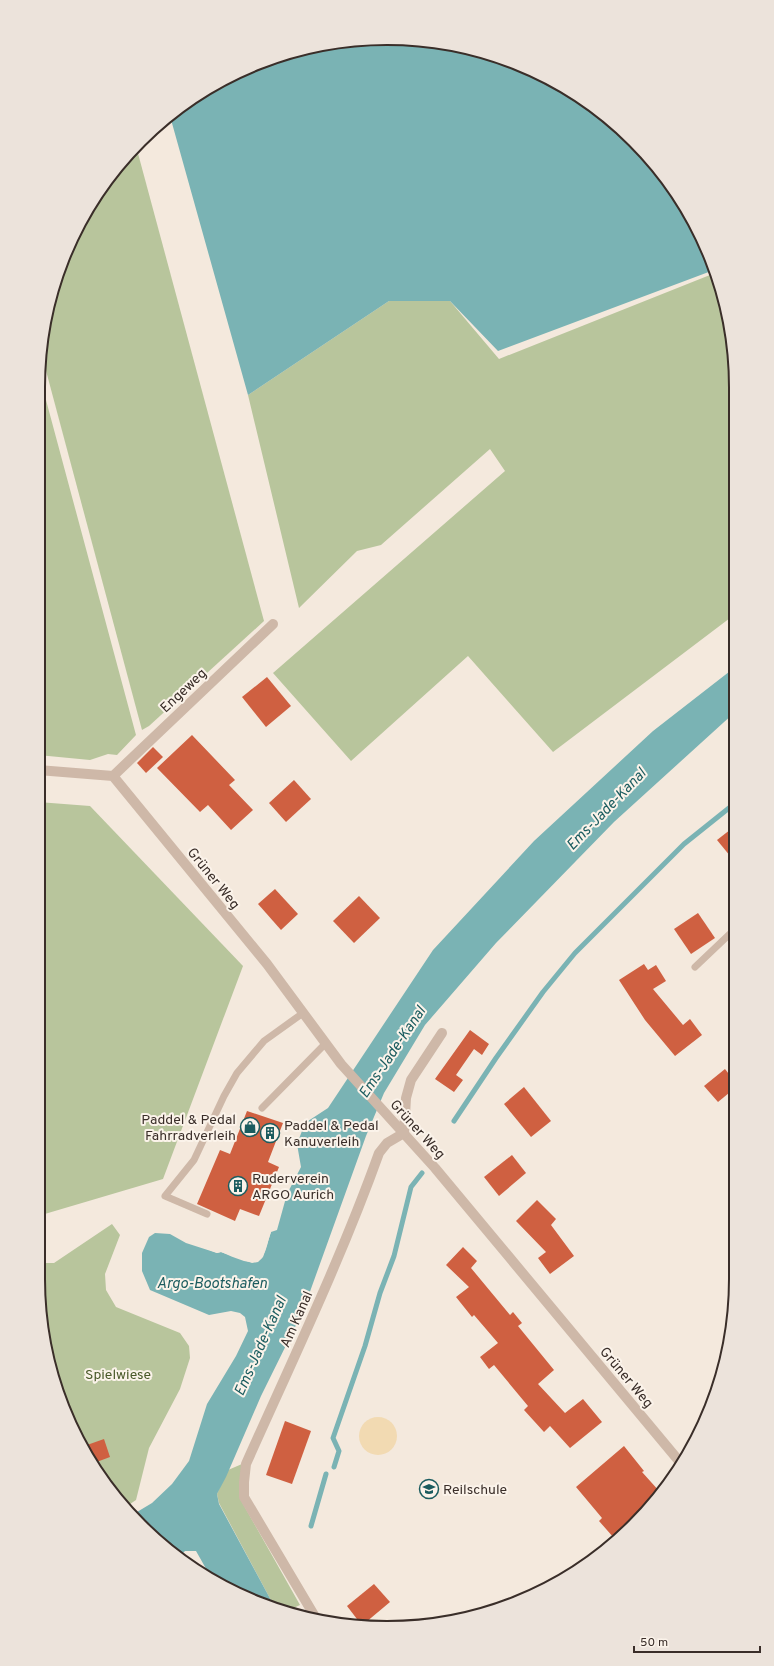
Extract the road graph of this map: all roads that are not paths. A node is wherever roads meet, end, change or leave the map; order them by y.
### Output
1 (273, 624) dead end
2 (45, 771) edge
3 (113, 776) junction
4 (729, 935) edge
5 (695, 967) dead end
6 (303, 1013) junction
7 (442, 1033) dead end
8 (325, 1044) junction
9 (262, 1108) dead end
10 (404, 1133) junction
11 (207, 1214) dead end
12 (677, 1459) edge
13 (312, 1612) edge

1 - 3 street, Engeweg
2 - 3 street
3 - 6 street, Grüner Weg
4 - 5 lane
6 - 8 street, Grüner Weg
6 - 11 lane
7 - 10 street
8 - 9 lane
8 - 10 street, Grüner Weg
10 - 12 street, Grüner Weg
10 - 13 street, Am Kanal

